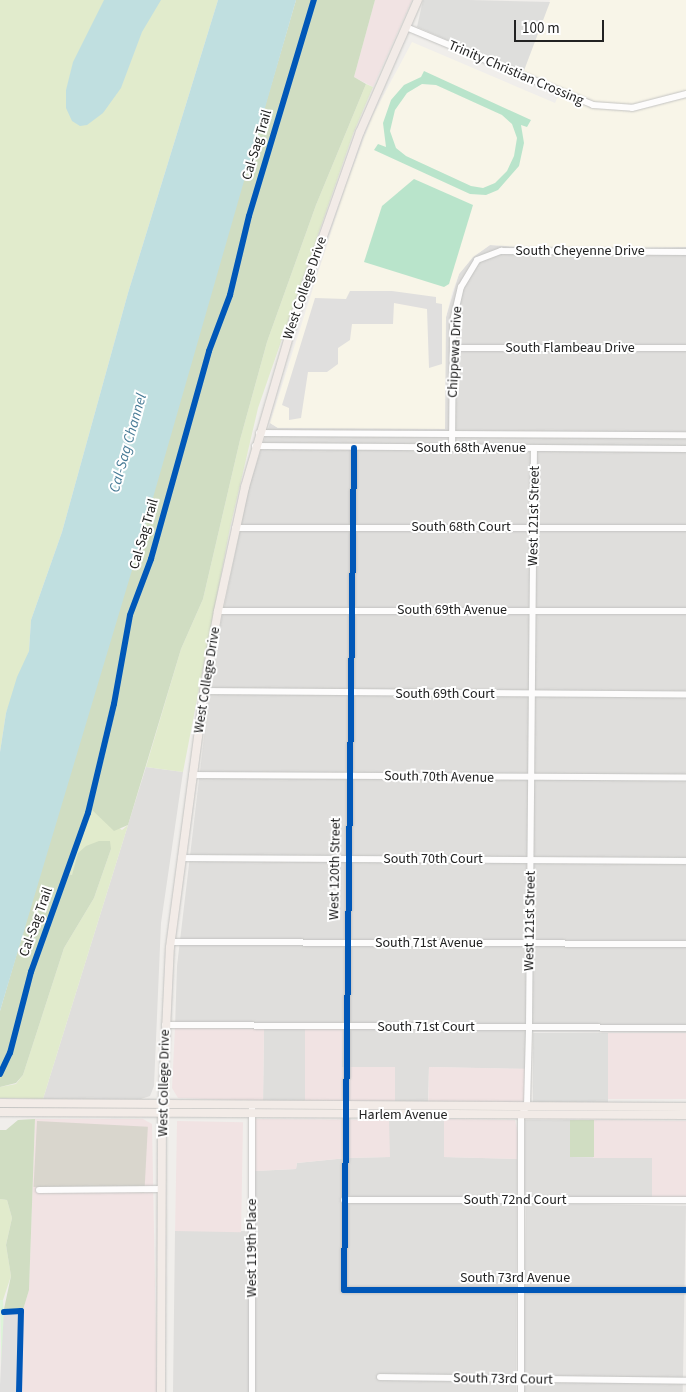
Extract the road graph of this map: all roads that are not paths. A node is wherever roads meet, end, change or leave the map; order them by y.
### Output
1 (418, 0) edge
2 (406, 28) junction
3 (686, 94) edge
4 (686, 252) edge
5 (477, 260) joint
6 (453, 348) junction
7 (686, 348) edge
8 (260, 433) junction
9 (452, 434) junction
10 (686, 435) edge
11 (256, 446) junction
12 (354, 448) junction
13 (452, 448) junction
14 (534, 448) junction
15 (686, 449) edge
16 (351, 527) junction
17 (235, 528) junction
18 (533, 528) junction
19 (686, 528) edge
20 (350, 610) junction
21 (218, 611) junction
22 (533, 611) junction
23 (686, 611) edge
24 (204, 691) junction
25 (348, 693) junction
26 (532, 694) junction
27 (686, 694) edge
28 (192, 775) junction
29 (349, 775) junction
30 (531, 778) junction
31 (686, 778) edge
32 (181, 858) junction
33 (349, 859) junction
34 (530, 860) junction
35 (686, 861) edge
36 (171, 942) junction
37 (347, 943) junction
38 (530, 943) junction
39 (686, 944) edge
40 (165, 1025) junction
41 (346, 1026) junction
42 (529, 1028) junction
43 (686, 1028) edge
44 (0, 1103) edge
45 (163, 1103) junction
46 (252, 1104) junction
47 (346, 1105) junction
48 (527, 1106) junction
49 (686, 1107) edge
50 (0, 1112) edge
51 (344, 1114) junction
52 (686, 1114) edge
53 (162, 1115) junction
54 (252, 1115) junction
55 (521, 1116) junction
56 (162, 1189) junction
57 (39, 1190) dead end
58 (344, 1200) junction
59 (522, 1200) junction
60 (686, 1200) edge
61 (344, 1290) joint
62 (686, 1290) edge
63 (522, 1291) junction
64 (380, 1377) dead end
65 (521, 1379) junction
66 (686, 1380) edge
67 (161, 1392) edge
68 (252, 1392) edge
69 (521, 1392) edge

1 - 2 main road, West College Drive
2 - 3 street, Trinity Christian Crossing
2 - 8 main road, West College Drive
4 - 5 street, South Cheyenne Drive
5 - 6 street, Chippewa Drive
6 - 7 street, South Flambeau Drive
6 - 9 street, Chippewa Drive
8 - 9 street
8 - 11 main road, West College Drive
9 - 10 street
9 - 13 street, Chippewa Drive
11 - 12 street, South 68th Avenue
11 - 17 main road, West College Drive
12 - 13 street, South 68th Avenue
12 - 16 street, West 120th Street
13 - 14 street, South 68th Avenue
14 - 15 street, South 68th Avenue
14 - 18 street, West 121st Street
16 - 17 street, South 68th Court
16 - 18 street, South 68th Court
16 - 20 street, West 120th Street
17 - 21 main road, West College Drive
18 - 19 street, South 68th Court
18 - 22 street, West 121st Street
20 - 21 street, South 69th Avenue
20 - 22 street, South 69th Avenue
20 - 25 street, West 120th Street
21 - 24 main road, West College Drive
22 - 23 street, South 69th Avenue
22 - 26 street, West 121st Street
24 - 25 street, South 69th Court
24 - 28 main road, West College Drive
25 - 26 street, South 69th Court
25 - 29 street, West 120th Street
26 - 27 street, South 69th Court
26 - 30 street, West 121st Street
28 - 29 street, South 70th Avenue
28 - 32 main road, West College Drive
29 - 30 street, South 70th Avenue
29 - 33 street, West 120th Street
30 - 31 street, South 70th Avenue
30 - 34 street, West 121st Street
32 - 33 street, South 70th Court
32 - 36 main road, West College Drive
33 - 34 street, South 70th Court
33 - 37 street, West 120th Street
34 - 35 street, South 70th Court
34 - 38 street, West 121st Street
36 - 37 street, South 71st Avenue
36 - 40 main road, West College Drive
37 - 38 street, South 71st Avenue
37 - 41 street, West 120th Street
38 - 39 street, South 71st Avenue
38 - 42 street, West 121st Street
40 - 41 street, South 71st Court
40 - 45 main road, West College Drive
41 - 42 street, South 71st Court
41 - 47 street, West 120th Street
42 - 43 street, South 71st Court
42 - 48 street, West 121st Street
44 - 45 main road, Harlem Avenue
45 - 46 main road, Harlem Avenue
45 - 53 main road, West College Drive
46 - 47 main road, Harlem Avenue
46 - 54 street, West 119th Place
47 - 48 main road, Harlem Avenue
47 - 51 street, West 120th Street
48 - 49 main road, Harlem Avenue
48 - 55 street, West 121st Street
50 - 53 main road, Harlem Avenue
51 - 54 main road, Harlem Avenue
51 - 55 main road, Harlem Avenue
51 - 58 street, West 120th Street
52 - 55 main road, Harlem Avenue
53 - 54 main road, Harlem Avenue
53 - 56 main road, West College Drive
54 - 68 street, West 119th Place
55 - 59 street
56 - 57 street
56 - 67 main road, West College Drive
58 - 59 street, South 72nd Court
58 - 61 street, West 120th Street
59 - 60 street, South 72nd Court
59 - 63 street
61 - 63 street, South 73rd Avenue
62 - 63 street, South 73rd Avenue
63 - 65 street
64 - 65 street, South 73rd Court
65 - 66 street, South 73rd Court
65 - 69 street

